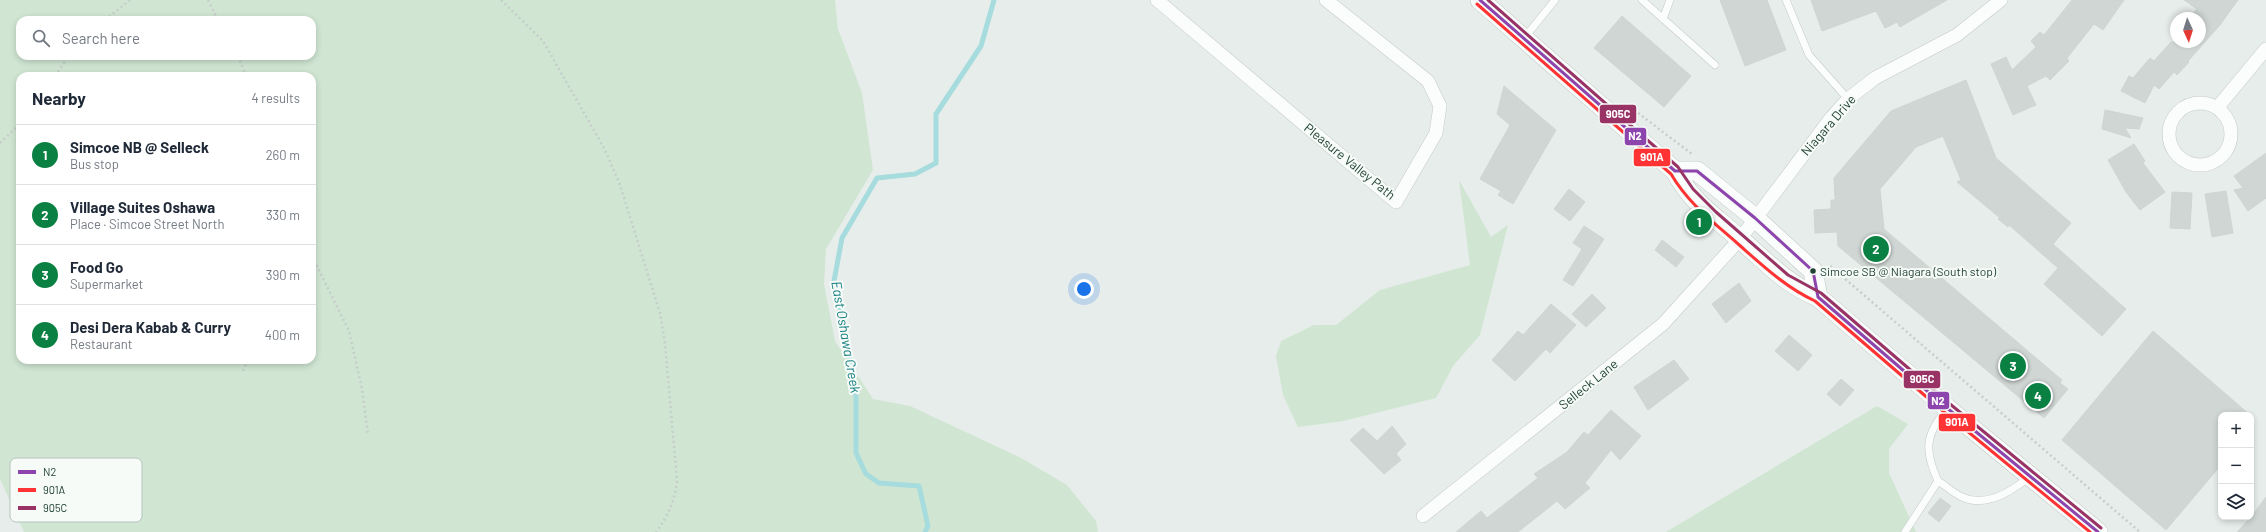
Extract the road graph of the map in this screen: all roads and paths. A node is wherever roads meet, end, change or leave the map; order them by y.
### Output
1 (130, 0) edge
2 (208, 0) edge
3 (501, 0) edge
4 (1157, 0) edge
5 (1326, 0) edge
6 (1480, 0) edge
7 (1555, 0) edge
8 (1642, 0) edge
9 (1670, 0) edge
10 (1786, 0) edge
11 (2001, 0) edge
12 (110, 16) edge
13 (216, 16) edge
14 (1663, 19) junction
15 (1525, 38) junction
16 (2266, 49) edge
17 (66, 60) edge
18 (240, 60) edge
19 (1716, 65) dead end
20 (58, 72) edge
21 (244, 72) edge
22 (1848, 98) junction
23 (2217, 108) junction
24 (16, 128) edge
25 (0, 143) edge
26 (1675, 171) junction
27 (1755, 218) junction
28 (1740, 239) junction
29 (316, 264) edge
30 (1818, 297) junction
31 (246, 364) edge
32 (243, 370) dead end
33 (1947, 408) junction
34 (368, 435) dead end
35 (2030, 477) junction
36 (1938, 481) junction
37 (1423, 516) dead end
38 (656, 532) edge
39 (1905, 532) edge
40 (2098, 532) edge

1 - 12 path
2 - 13 path
3 - 38 path
4 - 5 street, Pleasure Valley Path
6 - 15 main road
7 - 15 lane
8 - 14 lane
9 - 14 lane
10 - 22 lane
11 - 22 street, Niagara Drive
14 - 19 lane
15 - 26 main road
16 - 23 street
17 - 20 path
18 - 21 path
22 - 27 street, Niagara Drive
23 - 23 street
24 - 25 path
26 - 27 main road
26 - 28 main road
27 - 28 street, Niagara Drive
27 - 30 main road
28 - 30 main road
28 - 37 street, Selleck Lane
29 - 34 path
30 - 33 main road
31 - 32 path
33 - 35 main road
33 - 36 lane
35 - 36 lane
35 - 40 main road
36 - 39 lane

